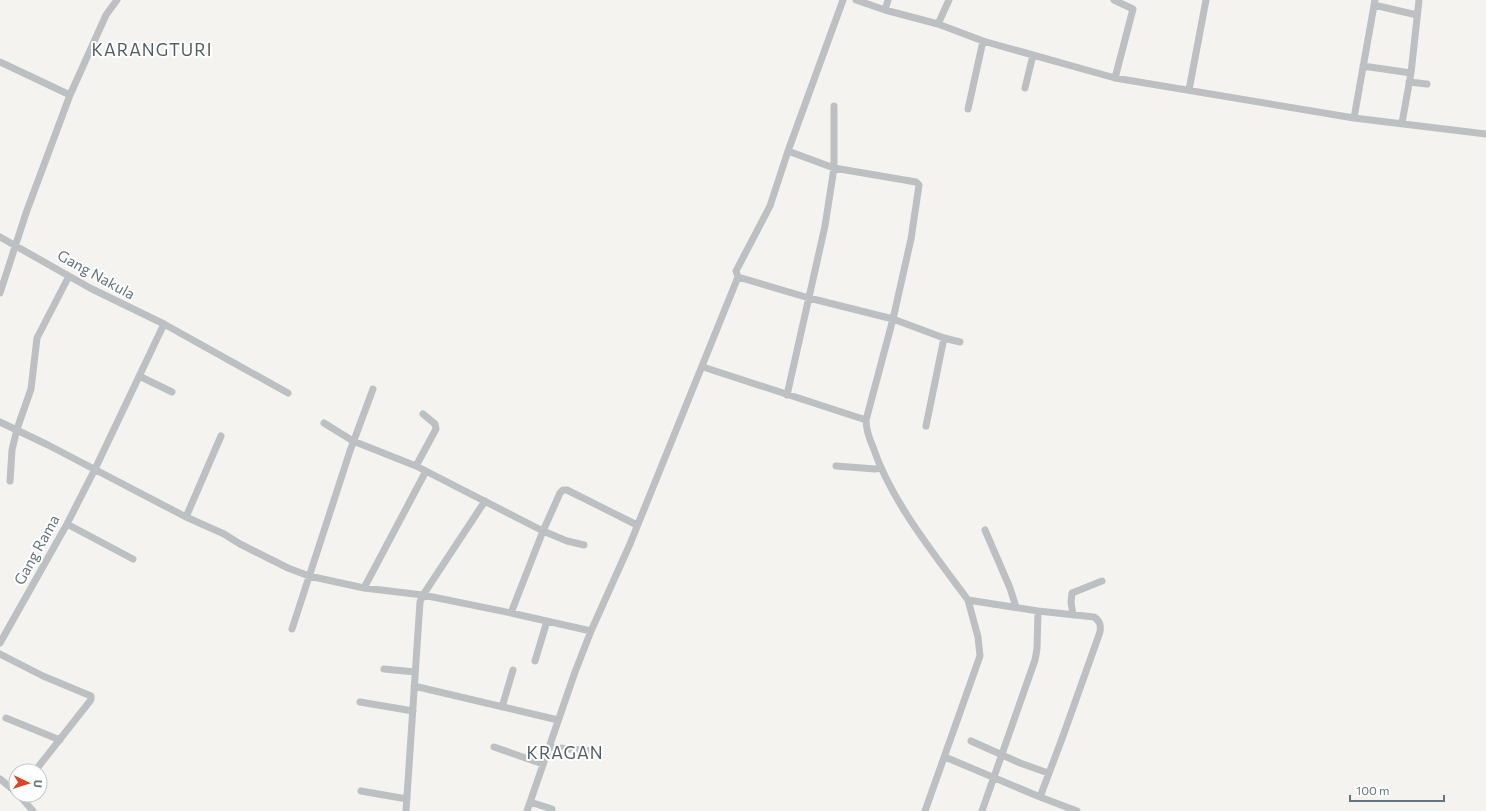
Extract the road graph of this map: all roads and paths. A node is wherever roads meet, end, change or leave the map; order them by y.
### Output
1 (117, 0) edge
2 (843, 0) edge
3 (856, 0) edge
4 (888, 0) edge
5 (948, 0) edge
6 (1114, 0) edge
7 (1206, 0) edge
8 (1420, 0) edge
9 (1375, 3) edge
10 (885, 10) junction
11 (1417, 15) junction
12 (938, 24) junction
13 (983, 41) junction
14 (1034, 55) junction
15 (0, 62) edge
16 (1363, 66) junction
17 (1411, 72) junction
18 (1115, 78) junction
19 (1409, 82) junction
20 (1428, 84) dead end
21 (1025, 88) dead end
22 (1189, 90) junction
23 (70, 95) junction
24 (834, 106) dead end
25 (968, 109) dead end
26 (1354, 118) junction
27 (1402, 124) junction
28 (1486, 134) edge
29 (788, 151) junction
30 (834, 168) junction
31 (0, 237) edge
32 (16, 245) junction
33 (69, 276) junction
34 (738, 277) junction
35 (0, 293) edge
36 (809, 298) junction
37 (893, 319) junction
38 (164, 324) junction
39 (944, 338) junction
40 (960, 342) dead end
41 (703, 367) junction
42 (139, 376) junction
43 (372, 389) dead end
44 (172, 392) dead end
45 (288, 393) dead end
46 (787, 395) junction
47 (423, 414) dead end
48 (866, 420) junction
49 (0, 422) edge
50 (324, 423) dead end
51 (926, 426) dead end
52 (17, 429) junction
53 (221, 436) dead end
54 (354, 442) junction
55 (416, 466) junction
56 (836, 466) dead end
57 (880, 468) junction
58 (95, 469) junction
59 (426, 471) junction
60 (10, 481) dead end
61 (485, 501) junction
62 (186, 517) junction
63 (67, 524) junction
64 (637, 525) junction
65 (985, 530) dead end
66 (543, 531) junction
67 (584, 545) dead end
68 (133, 559) dead end
69 (309, 576) junction
70 (1102, 581) dead end
71 (364, 588) junction
72 (423, 595) junction
73 (968, 600) junction
74 (1016, 607) junction
75 (1038, 611) junction
76 (511, 612) junction
77 (1073, 615) junction
78 (547, 621) junction
79 (292, 629) dead end
80 (591, 631) junction
81 (0, 643) edge
82 (0, 654) edge
83 (535, 661) dead end
84 (384, 668) dead end
85 (513, 670) dead end
86 (415, 672) junction
87 (414, 686) junction
88 (360, 702) dead end
89 (502, 707) junction
90 (413, 711) junction
91 (6, 718) dead end
92 (558, 720) junction
93 (60, 740) junction
94 (971, 741) dead end
95 (494, 747) dead end
96 (549, 747) junction
97 (592, 751) dead end
98 (1001, 756) junction
99 (945, 758) junction
100 (41, 763) edge
101 (543, 764) junction
102 (1048, 773) junction
103 (994, 777) junction
104 (0, 779) edge
105 (8, 786) edge
106 (361, 791) dead end
107 (1040, 797) junction
108 (407, 799) junction
109 (530, 802) junction
110 (26, 803) edge
111 (552, 809) dead end
112 (34, 811) edge
113 (406, 811) edge
114 (527, 811) edge
115 (925, 811) edge
116 (982, 811) edge
117 (1077, 811) edge

1 - 23 street
2 - 29 street
3 - 10 street
4 - 10 street
5 - 12 street
6 - 18 street
7 - 22 street
8 - 11 street
9 - 11 street
9 - 16 street
10 - 12 street
11 - 17 street
12 - 13 street
13 - 14 street
13 - 25 street
14 - 18 street
14 - 21 street
15 - 23 street
16 - 17 street
16 - 26 street
17 - 19 street
18 - 22 street
19 - 20 street
19 - 27 street
22 - 26 street
23 - 32 street
24 - 30 street
26 - 27 street
27 - 28 street
29 - 30 street
29 - 34 street
30 - 36 street
30 - 37 street
31 - 32 street, Gang Nakula
32 - 33 street, Gang Nakula
32 - 35 street
33 - 38 street, Gang Nakula
33 - 52 street
34 - 36 street
34 - 41 street
36 - 37 street
36 - 46 street
37 - 39 street
37 - 48 street
38 - 42 street, Gang Rama
38 - 45 street, Gang Nakula
39 - 40 street
39 - 51 street
41 - 46 street
41 - 64 street
42 - 44 street
42 - 58 street, Gang Rama
43 - 54 street
46 - 48 street
47 - 55 street
48 - 57 street
49 - 52 street
50 - 54 street
52 - 58 street
52 - 60 street
53 - 62 street
54 - 55 street
54 - 69 street
55 - 59 street
56 - 57 street
57 - 73 street
58 - 62 street
58 - 63 street, Gang Rama
59 - 61 street
59 - 71 street
61 - 66 street
61 - 72 street
62 - 69 street
63 - 68 street
63 - 81 street, Gang Rama
64 - 66 street
64 - 80 street
65 - 74 street
66 - 67 street
66 - 76 street
69 - 71 street
69 - 79 street
70 - 77 street
71 - 72 street
72 - 76 street
72 - 86 street
73 - 74 street
73 - 99 street
74 - 75 street
75 - 77 street
75 - 98 street
76 - 78 street
77 - 102 street
78 - 80 street
78 - 83 street
80 - 92 street
82 - 93 street
84 - 86 street
85 - 89 street
86 - 87 street
87 - 89 street
87 - 90 street
88 - 90 street
89 - 92 street
90 - 108 street
91 - 93 street
92 - 96 street
93 - 100 street
94 - 98 street
95 - 101 street
96 - 97 street
96 - 101 street
98 - 102 street
98 - 103 street
99 - 103 street
99 - 115 street
101 - 109 street
102 - 107 street
103 - 107 street
103 - 116 street
104 - 105 street
106 - 108 street
107 - 117 street
108 - 113 street
109 - 111 street
109 - 114 street
110 - 112 street

